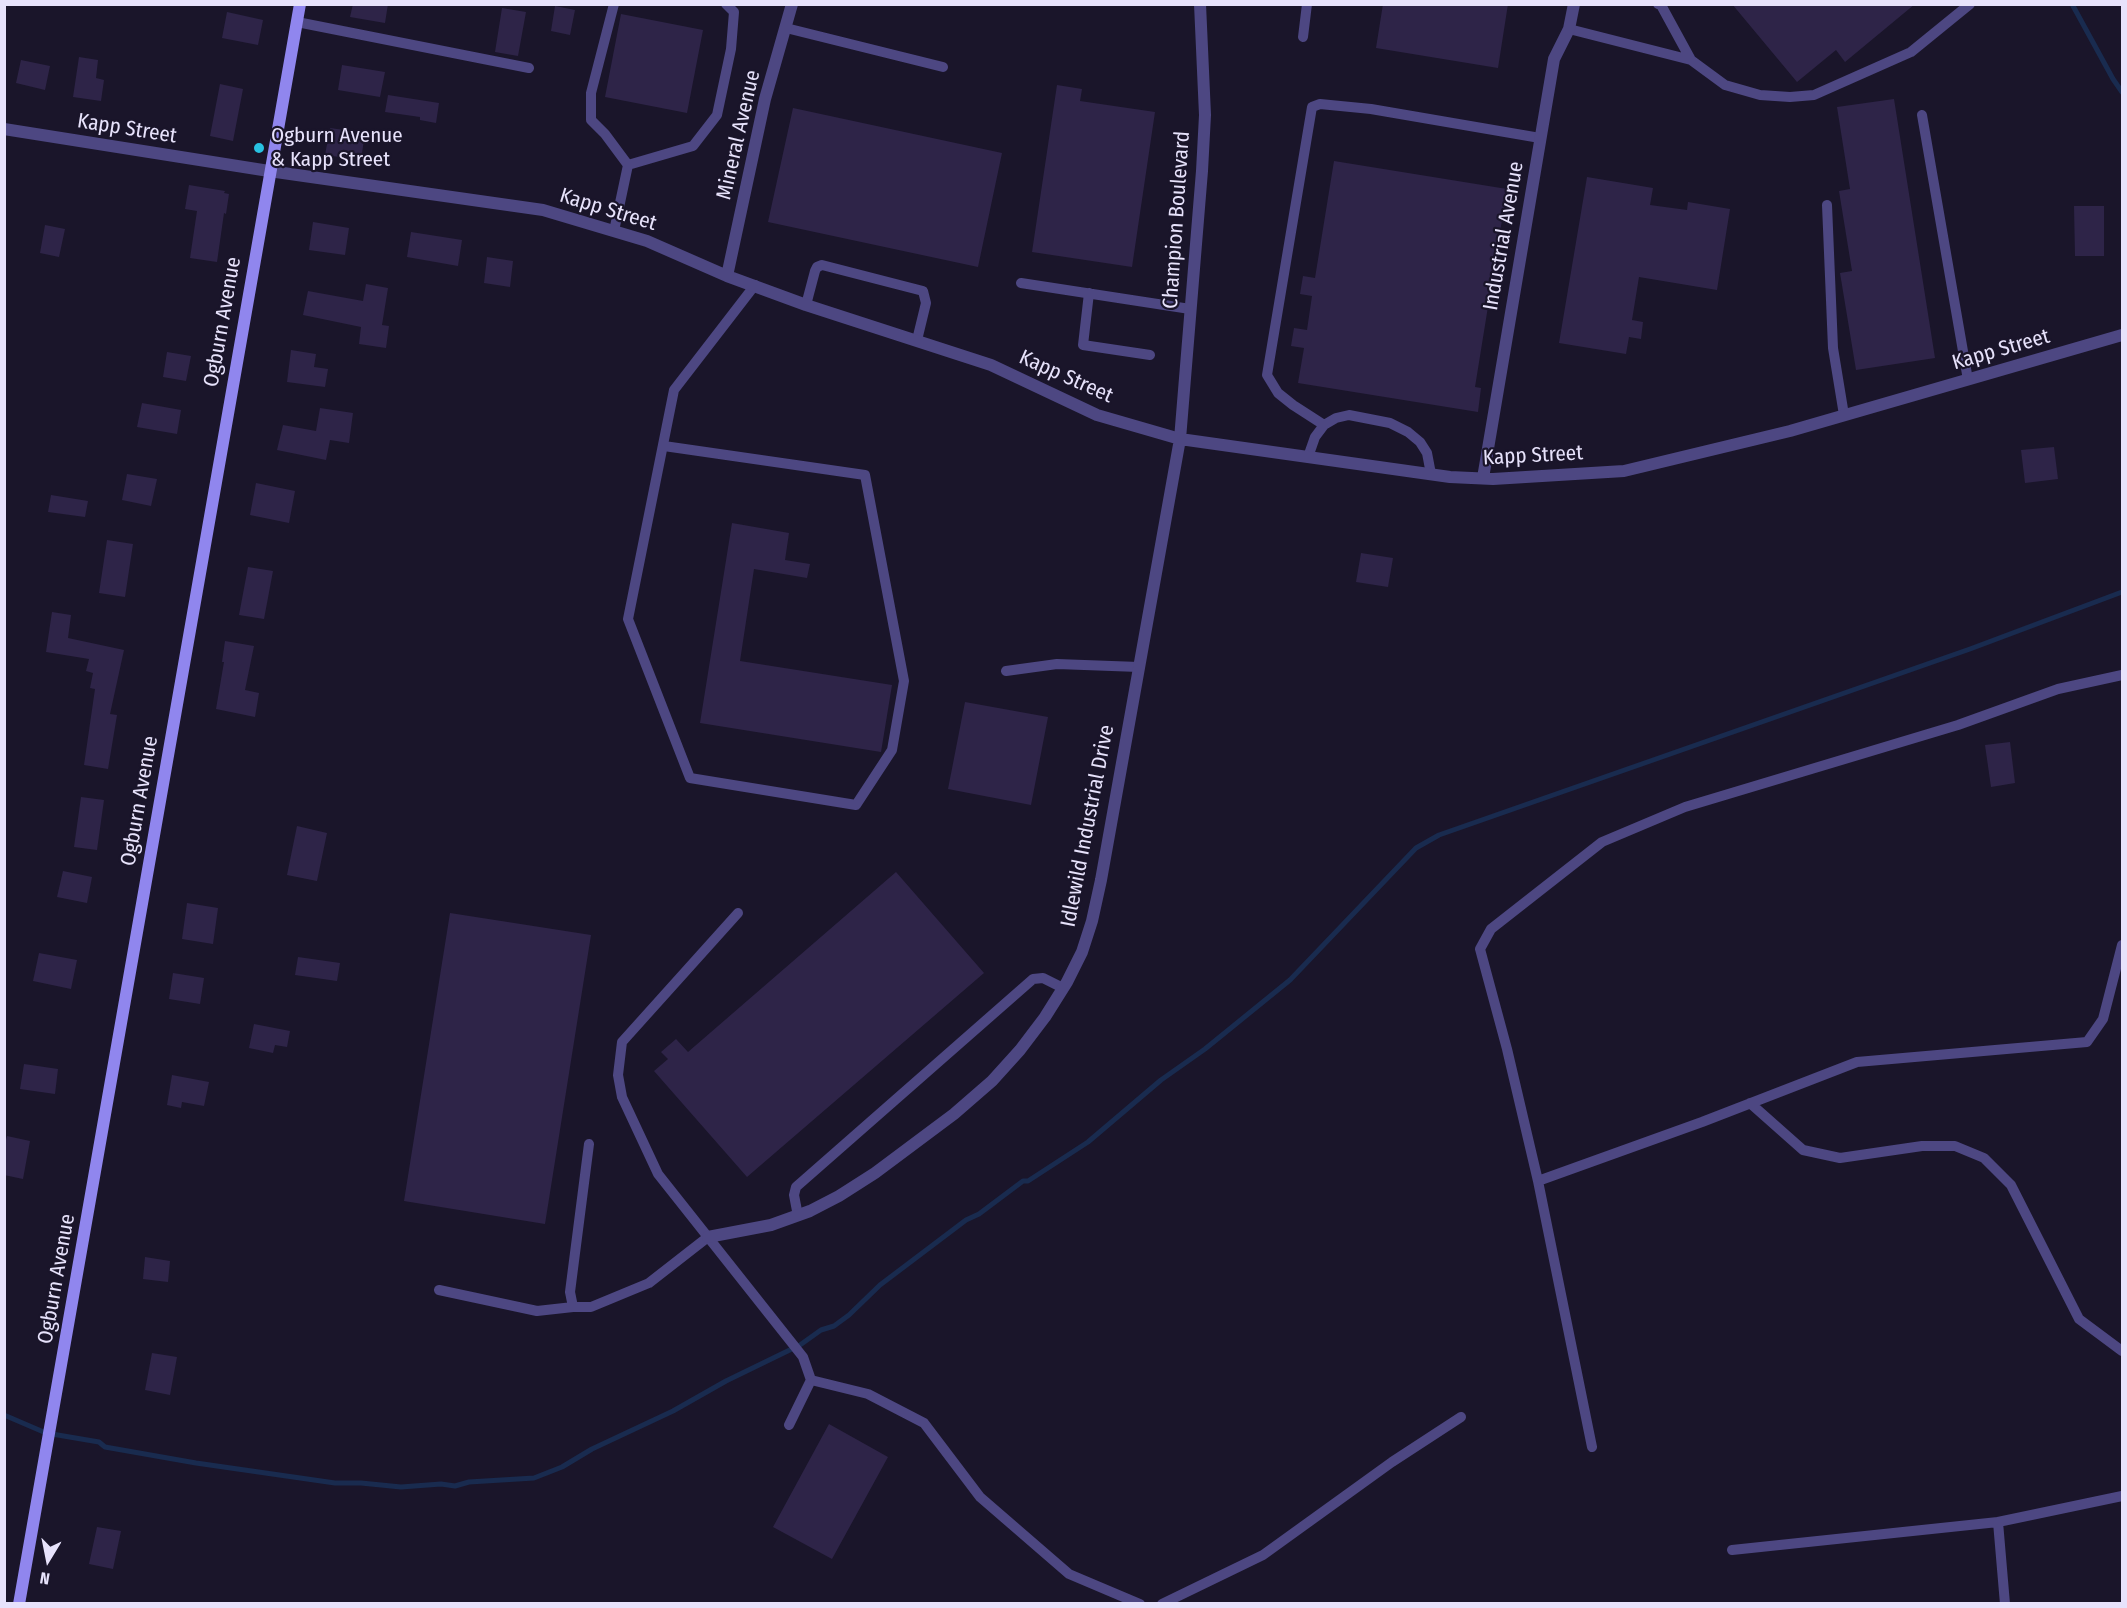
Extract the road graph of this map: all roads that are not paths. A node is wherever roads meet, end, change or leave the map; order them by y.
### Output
1 (300, 4) edge
2 (614, 4) edge
3 (726, 4) edge
4 (792, 4) edge
5 (1200, 4) edge
6 (1307, 4) edge
7 (1574, 4) edge
8 (1658, 4) edge
9 (1970, 4) edge
10 (297, 22) junction
11 (786, 27) junction
12 (1569, 29) junction
13 (1303, 37) dead end
14 (1691, 60) junction
15 (529, 68) dead end
16 (943, 68) dead end
17 (1922, 115) dead end
18 (4, 129) edge
19 (1540, 138) junction
20 (628, 165) junction
21 (269, 171) junction
22 (1827, 205) dead end
23 (614, 231) junction
24 (727, 276) junction
25 (1021, 283) dead end
26 (755, 285) junction
27 (1089, 293) junction
28 (806, 305) junction
29 (1190, 309) junction
30 (2122, 336) edge
31 (917, 340) junction
32 (1150, 355) dead end
33 (1968, 380) junction
34 (1844, 415) junction
35 (1324, 425) junction
36 (1180, 439) junction
37 (664, 446) junction
38 (1308, 457) junction
39 (1431, 474) junction
40 (1483, 478) junction
41 (1138, 667) junction
42 (1006, 671) dead end
43 (2122, 675) edge
44 (738, 913) dead end
45 (2122, 945) edge
46 (1063, 988) junction
47 (1750, 1103) junction
48 (589, 1144) dead end
49 (1538, 1181) junction
50 (798, 1215) junction
51 (708, 1237) junction
52 (439, 1290) dead end
53 (573, 1307) junction
54 (2122, 1350) edge
55 (811, 1380) junction
56 (1461, 1417) dead end
57 (789, 1425) dead end
58 (1592, 1447) dead end
59 (2122, 1496) edge
60 (1998, 1522) junction
61 (1732, 1550) dead end
62 (19, 1604) edge
63 (1140, 1604) edge
64 (1162, 1604) edge
65 (2005, 1604) edge

1 - 10 street, Ogburn Avenue
2 - 20 lane
3 - 20 lane
4 - 11 street, Mineral Avenue
5 - 29 street, Champion Boulevard
6 - 13 lane
7 - 12 street, Industrial Avenue
8 - 14 lane
9 - 14 lane
10 - 15 lane
10 - 21 street, Ogburn Avenue
11 - 16 lane
11 - 24 street, Mineral Avenue
12 - 14 lane
12 - 19 street, Industrial Avenue
17 - 33 lane
18 - 21 street, Kapp Street
19 - 35 lane
19 - 40 street, Industrial Avenue
20 - 23 lane
21 - 23 street, Kapp Street
21 - 62 street, Ogburn Avenue
22 - 34 lane
23 - 24 street, Kapp Street
24 - 26 street, Kapp Street
25 - 27 lane
26 - 28 street, Kapp Street
26 - 37 lane
27 - 29 lane
27 - 32 lane
28 - 31 street, Kapp Street
28 - 31 lane
29 - 36 street, Champion Boulevard
30 - 33 street, Kapp Street
31 - 36 street, Kapp Street
33 - 34 street, Kapp Street
34 - 40 street, Kapp Street
35 - 38 lane
35 - 39 lane
36 - 38 street, Kapp Street
36 - 41 street, Idlewild Industrial Drive
37 - 37 lane
38 - 39 street, Kapp Street
39 - 40 street, Kapp Street
41 - 42 lane
41 - 46 street, Idlewild Industrial Drive
43 - 49 lane
44 - 51 lane
45 - 47 lane
46 - 50 street, Idlewild Industrial Drive
46 - 50 lane
47 - 49 lane
47 - 54 lane
48 - 53 lane
49 - 58 lane
50 - 51 street, Idlewild Industrial Drive
51 - 53 lane
51 - 55 lane
52 - 53 lane
55 - 57 lane
55 - 63 lane
56 - 64 lane
59 - 60 lane
60 - 61 lane
60 - 65 lane

